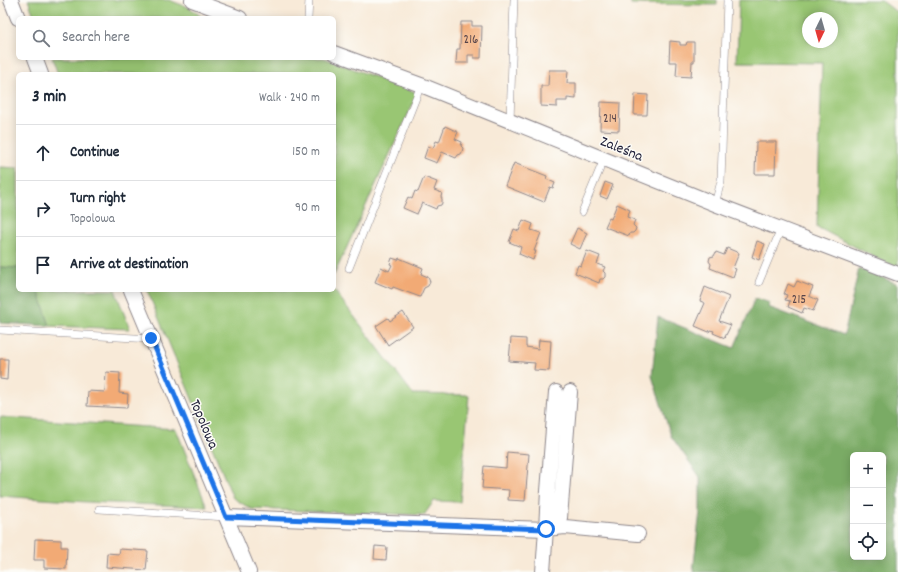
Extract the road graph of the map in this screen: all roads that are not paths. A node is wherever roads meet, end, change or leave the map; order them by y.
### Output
1 (11, 0) edge
2 (192, 0) edge
3 (309, 0) edge
4 (514, 0) edge
5 (727, 0) edge
6 (17, 16) edge
7 (235, 16) edge
8 (308, 16) edge
9 (336, 54) edge
10 (36, 60) edge
11 (40, 72) edge
12 (421, 85) junction
13 (510, 121) junction
14 (604, 159) junction
15 (715, 204) junction
16 (582, 212) dead end
17 (781, 229) junction
18 (348, 268) dead end
19 (898, 274) edge
20 (759, 282) dead end
21 (132, 292) edge
22 (0, 330) edge
23 (151, 338) junction
24 (556, 392) dead end
25 (570, 392) dead end
26 (99, 509) dead end
27 (226, 517) junction
28 (546, 529) junction
29 (638, 534) dead end
30 (249, 572) edge
31 (543, 572) edge

1 - 6 street
2 - 7 street
3 - 8 lane
4 - 13 lane
5 - 15 lane
9 - 12 street, Zaleśna
10 - 11 street
12 - 13 street, Zaleśna
12 - 18 lane
13 - 14 street, Zaleśna
14 - 15 street, Zaleśna
14 - 16 lane
15 - 17 street, Zaleśna
17 - 19 street, Zaleśna
17 - 20 lane
21 - 23 street, Topolowa
22 - 23 lane
23 - 27 street, Topolowa
24 - 28 street
25 - 28 street
26 - 27 lane
27 - 28 street
27 - 30 street, Topolowa
28 - 29 street
28 - 31 street

